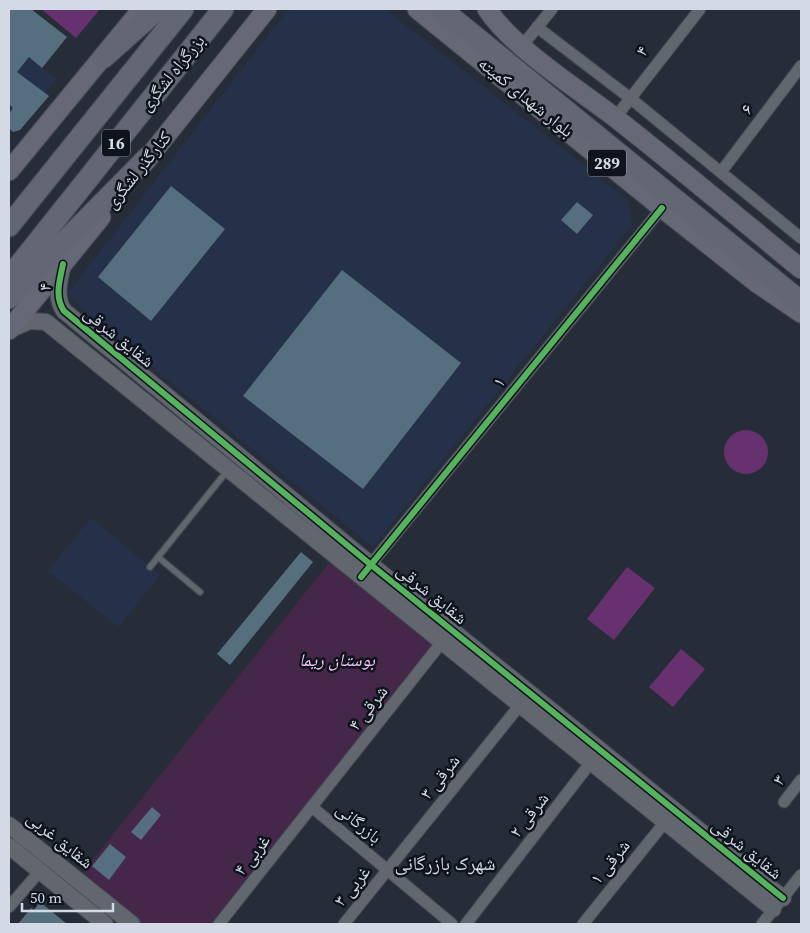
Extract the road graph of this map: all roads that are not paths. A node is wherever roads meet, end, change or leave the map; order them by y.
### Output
1 (142, 9) edge
2 (158, 9) edge
3 (183, 9) edge
4 (223, 9) edge
5 (267, 9) edge
6 (275, 9) edge
7 (417, 9) edge
8 (441, 9) edge
9 (476, 9) edge
10 (487, 9) edge
11 (552, 9) edge
12 (700, 9) edge
13 (498, 26) junction
14 (537, 27) junction
15 (522, 46) junction
16 (229, 57) junction
17 (103, 58) junction
18 (801, 66) edge
19 (630, 98) junction
20 (615, 118) junction
21 (148, 157) junction
22 (9, 171) edge
23 (720, 172) junction
24 (662, 208) junction
25 (9, 226) edge
26 (801, 238) edge
27 (63, 264) junction
28 (801, 269) edge
29 (9, 278) edge
30 (9, 298) edge
31 (801, 302) edge
32 (64, 311) joint
33 (801, 313) edge
34 (9, 330) edge
35 (229, 470) junction
36 (158, 557) junction
37 (150, 567) dead end
38 (366, 570) junction
39 (200, 592) dead end
40 (447, 636) junction
41 (520, 705) junction
42 (596, 756) junction
43 (801, 780) edge
44 (784, 802) dead end
45 (312, 807) junction
46 (665, 822) junction
47 (9, 825) edge
48 (9, 846) edge
49 (388, 870) junction
50 (40, 871) junction
51 (801, 875) edge
52 (778, 904) junction
53 (9, 907) edge
54 (105, 924) edge
55 (132, 924) edge
56 (219, 924) edge
57 (344, 924) edge
58 (452, 924) edge
59 (466, 924) edge
60 (583, 924) edge
61 (762, 924) edge

1 - 17 main road
2 - 17 highway
3 - 25 highway, بزرگراه لشگری / 16
4 - 29 highway, بزرگراه لشگری / 16
5 - 16 main road, کنارگذر لشگری
6 - 16 main road
7 - 24 main road, بلوار شهدای کمیته / 289
8 - 31 highway
9 - 13 main road
10 - 13 main road, 289
11 - 14 street
12 - 19 street, ۴
13 - 15 main road, 289
14 - 15 street
14 - 19 street
15 - 20 main road, 289
16 - 21 main road, کنارگذر لشگری
17 - 22 main road
18 - 23 street, ۶
19 - 20 street, ۴
19 - 23 street
20 - 28 main road, 289
21 - 27 main road, کنارگذر لشگری
21 - 30 highway
23 - 26 street
24 - 33 main road, بلوار شهدای کمیته / 289
24 - 38 street, ۱
27 - 32 street, ۴
27 - 34 main road, کنارگذر لشگری
32 - 38 street, شقایق شرقی
34 - 35 street, شقایق شرقی
35 - 36 lane
35 - 38 street, شقایق شرقی
36 - 37 lane
36 - 39 lane
38 - 40 street, شقایق شرقی
40 - 41 street, شقایق شرقی
40 - 42 street, شقایق شرقی
40 - 45 street, ۴ شرقی
41 - 42 street, شقایق شرقی
41 - 49 street, ۳ شرقی
42 - 46 street, شقایق شرقی
42 - 52 street, شقایق شرقی
42 - 59 street, ۲ شرقی
43 - 44 street, ۳
45 - 49 street, بازرگانی
45 - 56 street, ۴ غربی
46 - 52 street, شقایق شرقی
46 - 60 street, ۱ شرقی
47 - 55 street, شقایق غربی
48 - 50 street, شقایق غربی
49 - 57 street, ۳ غربی
49 - 58 street, بازرگانی
50 - 53 street
50 - 54 street, شقایق غربی
51 - 52 street
52 - 61 street

